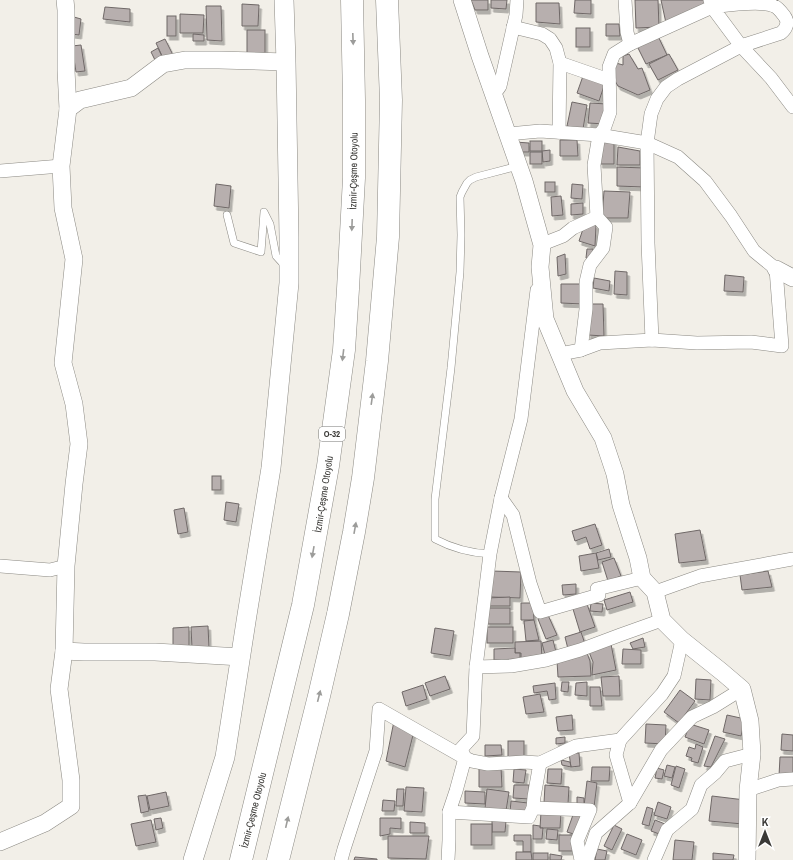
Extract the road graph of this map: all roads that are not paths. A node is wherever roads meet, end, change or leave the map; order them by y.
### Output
1 (65, 0) edge
2 (284, 0) edge
3 (352, 0) edge
4 (388, 0) edge
5 (462, 0) edge
6 (517, 0) edge
7 (625, 0) edge
8 (774, 2) edge
9 (711, 3) edge
10 (790, 19) edge
11 (513, 28) junction
12 (630, 44) junction
13 (741, 46) junction
14 (286, 62) junction
15 (560, 63) junction
16 (609, 80) junction
17 (493, 93) junction
18 (793, 107) edge
19 (68, 109) junction
20 (559, 132) junction
21 (507, 134) junction
22 (599, 135) junction
23 (647, 143) junction
24 (61, 166) junction
25 (518, 166) junction
26 (0, 171) edge
27 (227, 215) dead end
28 (597, 217) junction
29 (542, 245) junction
30 (540, 267) junction
31 (776, 269) junction
32 (289, 270) junction
33 (793, 278) edge
34 (652, 340) junction
35 (582, 350) junction
36 (560, 354) junction
37 (501, 498) junction
38 (490, 554) junction
39 (793, 559) edge
40 (0, 566) edge
41 (58, 568) junction
42 (642, 578) junction
43 (654, 592) junction
44 (662, 620) junction
45 (682, 640) junction
46 (64, 651) junction
47 (241, 657) junction
48 (476, 667) junction
49 (742, 689) junction
50 (620, 740) junction
51 (752, 754) junction
52 (465, 758) junction
53 (540, 763) junction
54 (793, 779) edge
55 (748, 790) junction
56 (630, 803) junction
57 (533, 808) junction
58 (590, 810) junction
59 (450, 812) junction
60 (612, 819) junction
61 (0, 842) edge
62 (193, 860) edge
63 (241, 860) edge
64 (278, 860) edge
65 (341, 860) edge
66 (448, 860) edge
67 (581, 860) edge
68 (587, 860) edge
69 (654, 860) edge
70 (747, 860) edge

1 - 19 street
2 - 14 main road
3 -> 63 highway, İzmir-Çeşme Otoyolu / O-32
64 -> 4 highway
5 - 17 street
6 - 11 street
7 - 12 street
8 - 9 street
8 - 10 street
9 - 12 street
9 - 13 street
10 - 13 street
11 - 15 street
11 - 17 street
12 - 16 street
13 - 18 street
13 - 23 street
14 - 19 street
14 - 32 main road
15 - 16 street
15 - 20 street
16 - 22 street
17 - 21 street
19 - 24 street
20 - 21 street
20 - 22 street
21 - 25 street
22 - 23 street
22 - 28 street
23 - 31 street
23 - 34 street
24 - 26 street
24 - 41 street
25 - 29 street
25 - 38 lane
27 - 32 lane
28 - 29 street
28 - 35 street
29 - 30 street
30 - 36 street
30 - 37 street
31 - 33 street
31 - 34 street
32 - 47 main road
34 - 35 street
35 - 36 street
36 - 42 street
37 - 38 street
37 - 42 street
38 - 48 street
39 - 43 street
40 - 41 street
41 - 46 street
42 - 43 street
43 - 44 street
44 - 45 street
44 - 48 street
45 - 49 street
45 - 50 street
46 - 47 street
46 - 61 street
47 - 62 main road
48 - 52 street
49 - 51 street
49 - 56 street
50 - 53 street
50 - 56 street
51 - 55 street
51 - 69 street
52 - 53 street
52 - 59 street
52 - 65 street
53 - 57 street
54 - 55 street
55 - 70 street
56 - 60 street
57 - 58 street
57 - 59 street
58 - 60 street
58 - 67 street
59 - 66 street
60 - 68 street

